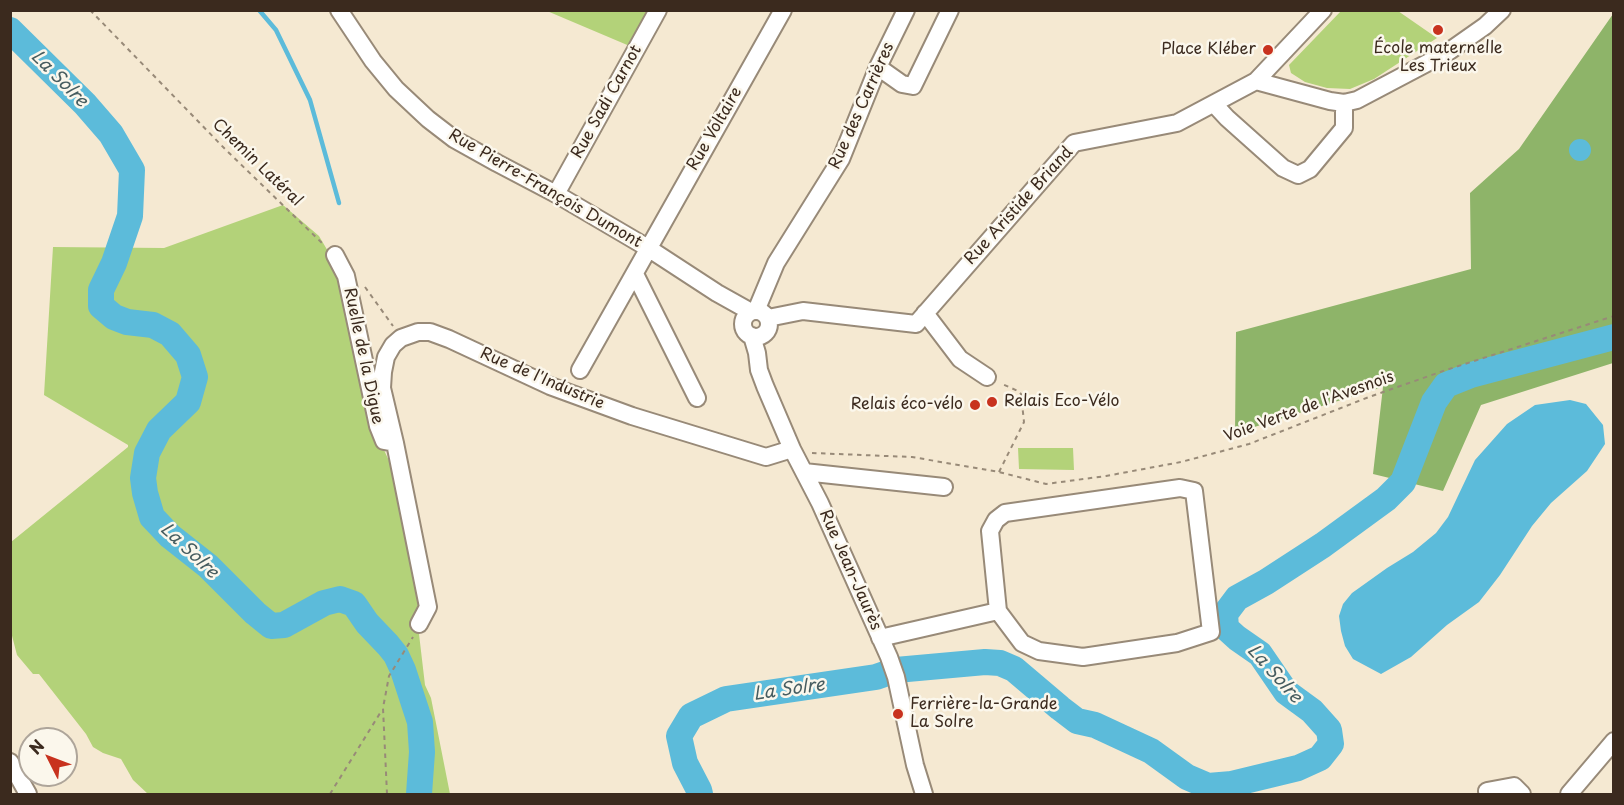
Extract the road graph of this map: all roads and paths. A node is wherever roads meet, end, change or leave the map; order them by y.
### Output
1 (90, 10) edge
2 (339, 10) edge
3 (658, 10) edge
4 (783, 10) edge
5 (906, 10) edge
6 (950, 10) edge
7 (1323, 10) edge
8 (1502, 10) edge
9 (878, 68) junction
10 (1256, 81) junction
11 (1344, 103) junction
12 (1214, 104) junction
13 (556, 194) junction
14 (648, 248) junction
15 (334, 255) joint
16 (635, 274) junction
17 (361, 283) dead end
18 (1614, 316) edge
19 (921, 318) junction
20 (758, 322) junction
21 (401, 338) junction
22 (580, 370) dead end
23 (987, 377) joint
24 (697, 398) dead end
25 (395, 443) junction
26 (792, 449) junction
27 (804, 472) junction
28 (999, 472) junction
29 (944, 487) dead end
30 (998, 611) junction
31 (419, 624) dead end
32 (880, 638) junction
33 (405, 650) dead end
34 (383, 708) junction
35 (1614, 741) edge
36 (10, 762) edge
37 (1487, 791) dead end
38 (28, 795) edge
39 (330, 795) edge
40 (387, 795) edge
41 (924, 795) edge
42 (1522, 795) edge
43 (1569, 795) edge

1 - 15 path, Chemin Latéral
2 - 13 street, Rue Pierre-François Dumont
3 - 13 street, Rue Sadi Carnot
4 - 14 street, Rue Voltaire
5 - 9 street, Rue des Carrières
6 - 9 street
7 - 10 street, Rue Aristide Briand
8 - 11 street
9 - 20 street, Rue des Carrières
10 - 11 street
10 - 12 street, Rue Aristide Briand
11 - 12 street
12 - 19 street, Rue Aristide Briand
13 - 14 street, Rue Pierre-François Dumont
14 - 16 street, Rue Voltaire
14 - 20 street, Rue Pierre-François Dumont
15 - 25 street, Ruelle de la Digue
16 - 22 street, Rue Voltaire
16 - 24 street
17 - 21 path
18 - 28 path, Voie Verte de l'Avesnois
19 - 20 street
19 - 23 street
20 - 26 street, Rue Jean-Jaurès
21 - 25 street
21 - 26 street, Rue de l'Industrie
23 - 28 path
25 - 31 street, Ruelle de la Digue
26 - 27 street, Rue Jean-Jaurès
26 - 28 path, Voie Verte de l'Avesnois
27 - 29 street
27 - 32 street, Rue Jean-Jaurès
30 - 30 street
30 - 32 street
32 - 41 street, Rue Jean-Jaurès
33 - 34 path
34 - 39 path
34 - 40 path
35 - 43 street
36 - 38 street
37 - 42 street

